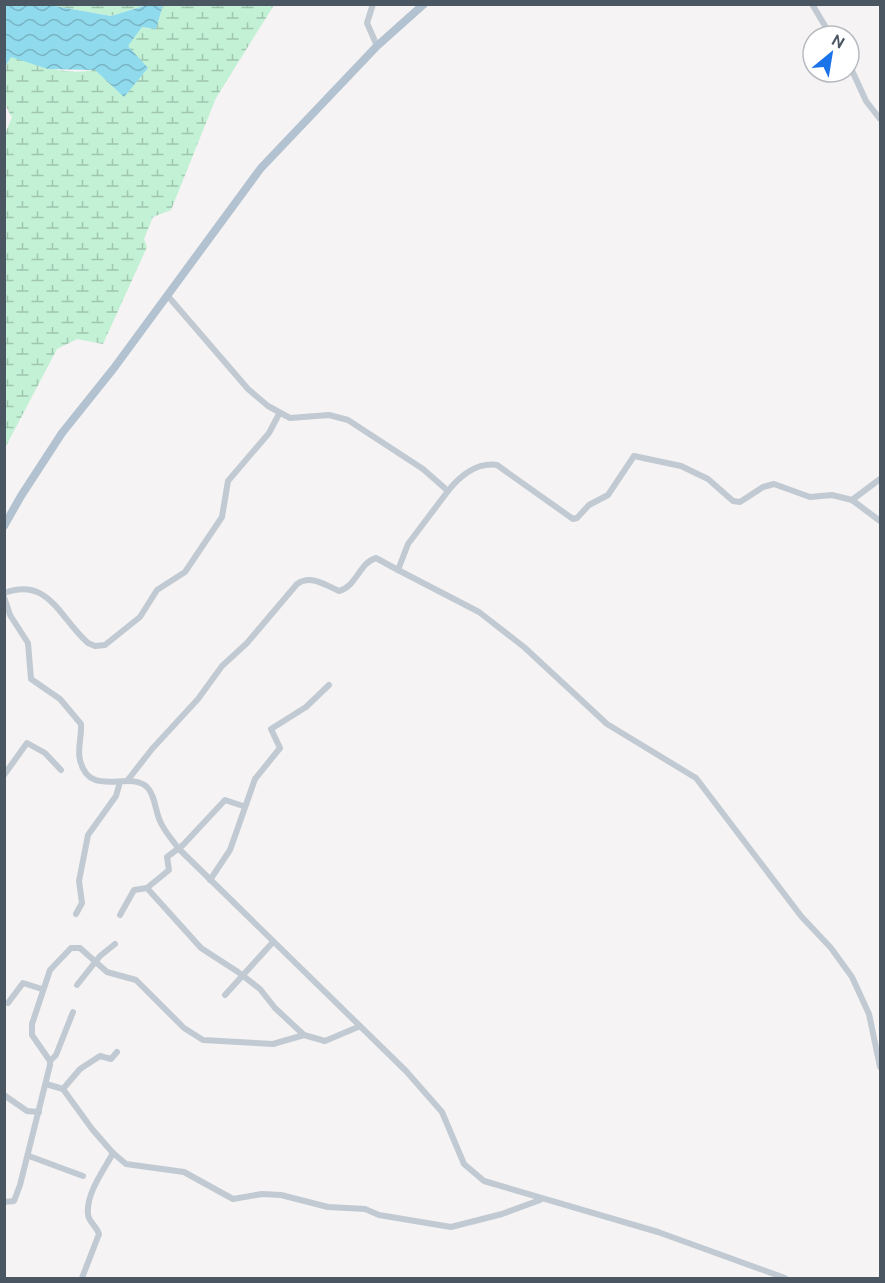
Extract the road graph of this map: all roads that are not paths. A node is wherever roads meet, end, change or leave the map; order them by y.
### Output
1 (373, 4) edge
2 (424, 4) edge
3 (812, 4) edge
4 (824, 24) edge
5 (377, 46) junction
6 (858, 84) edge
7 (880, 119) edge
8 (167, 295) junction
9 (279, 414) junction
10 (880, 479) edge
11 (447, 491) junction
12 (852, 500) junction
13 (880, 521) edge
14 (4, 526) edge
15 (398, 570) junction
16 (4, 595) edge
17 (329, 685) dead end
18 (62, 770) dead end
19 (4, 775) edge
20 (124, 782) junction
21 (243, 806) junction
22 (178, 848) junction
23 (210, 880) junction
24 (147, 888) junction
25 (76, 914) dead end
26 (120, 915) dead end
27 (273, 942) junction
28 (115, 944) dead end
29 (95, 964) junction
30 (243, 975) junction
31 (77, 985) dead end
32 (42, 989) junction
33 (225, 995) dead end
34 (8, 1003) dead end
35 (73, 1012) dead end
36 (358, 1027) junction
37 (303, 1035) junction
38 (117, 1052) dead end
39 (50, 1060) junction
40 (880, 1067) edge
41 (46, 1084) junction
42 (63, 1089) junction
43 (4, 1095) edge
44 (39, 1112) junction
45 (113, 1153) junction
46 (29, 1156) junction
47 (83, 1176) dead end
48 (541, 1199) junction
49 (4, 1202) edge
50 (82, 1278) edge
51 (785, 1278) edge

1 - 5 street
2 - 5 main road
3 - 4 street
5 - 8 main road
6 - 7 street
8 - 9 street
8 - 14 main road
9 - 11 street
9 - 16 street
10 - 12 street
11 - 12 street
11 - 15 street
12 - 13 street
15 - 20 street
15 - 40 street
16 - 20 street
17 - 21 street
18 - 19 street
20 - 22 street
20 - 25 street
21 - 22 street
21 - 23 street
22 - 23 street
22 - 24 street
23 - 27 street
24 - 26 street
24 - 30 street
27 - 30 street
27 - 36 street
28 - 29 street
29 - 31 street
29 - 32 street
29 - 37 street
30 - 33 street
30 - 37 street
32 - 34 street
32 - 39 street
35 - 39 street
36 - 37 street
36 - 48 street
38 - 42 street
39 - 41 street
41 - 42 street
41 - 44 street
42 - 45 street
43 - 44 street
44 - 46 street
45 - 48 street
45 - 50 street
46 - 47 street
46 - 49 street
48 - 51 street

